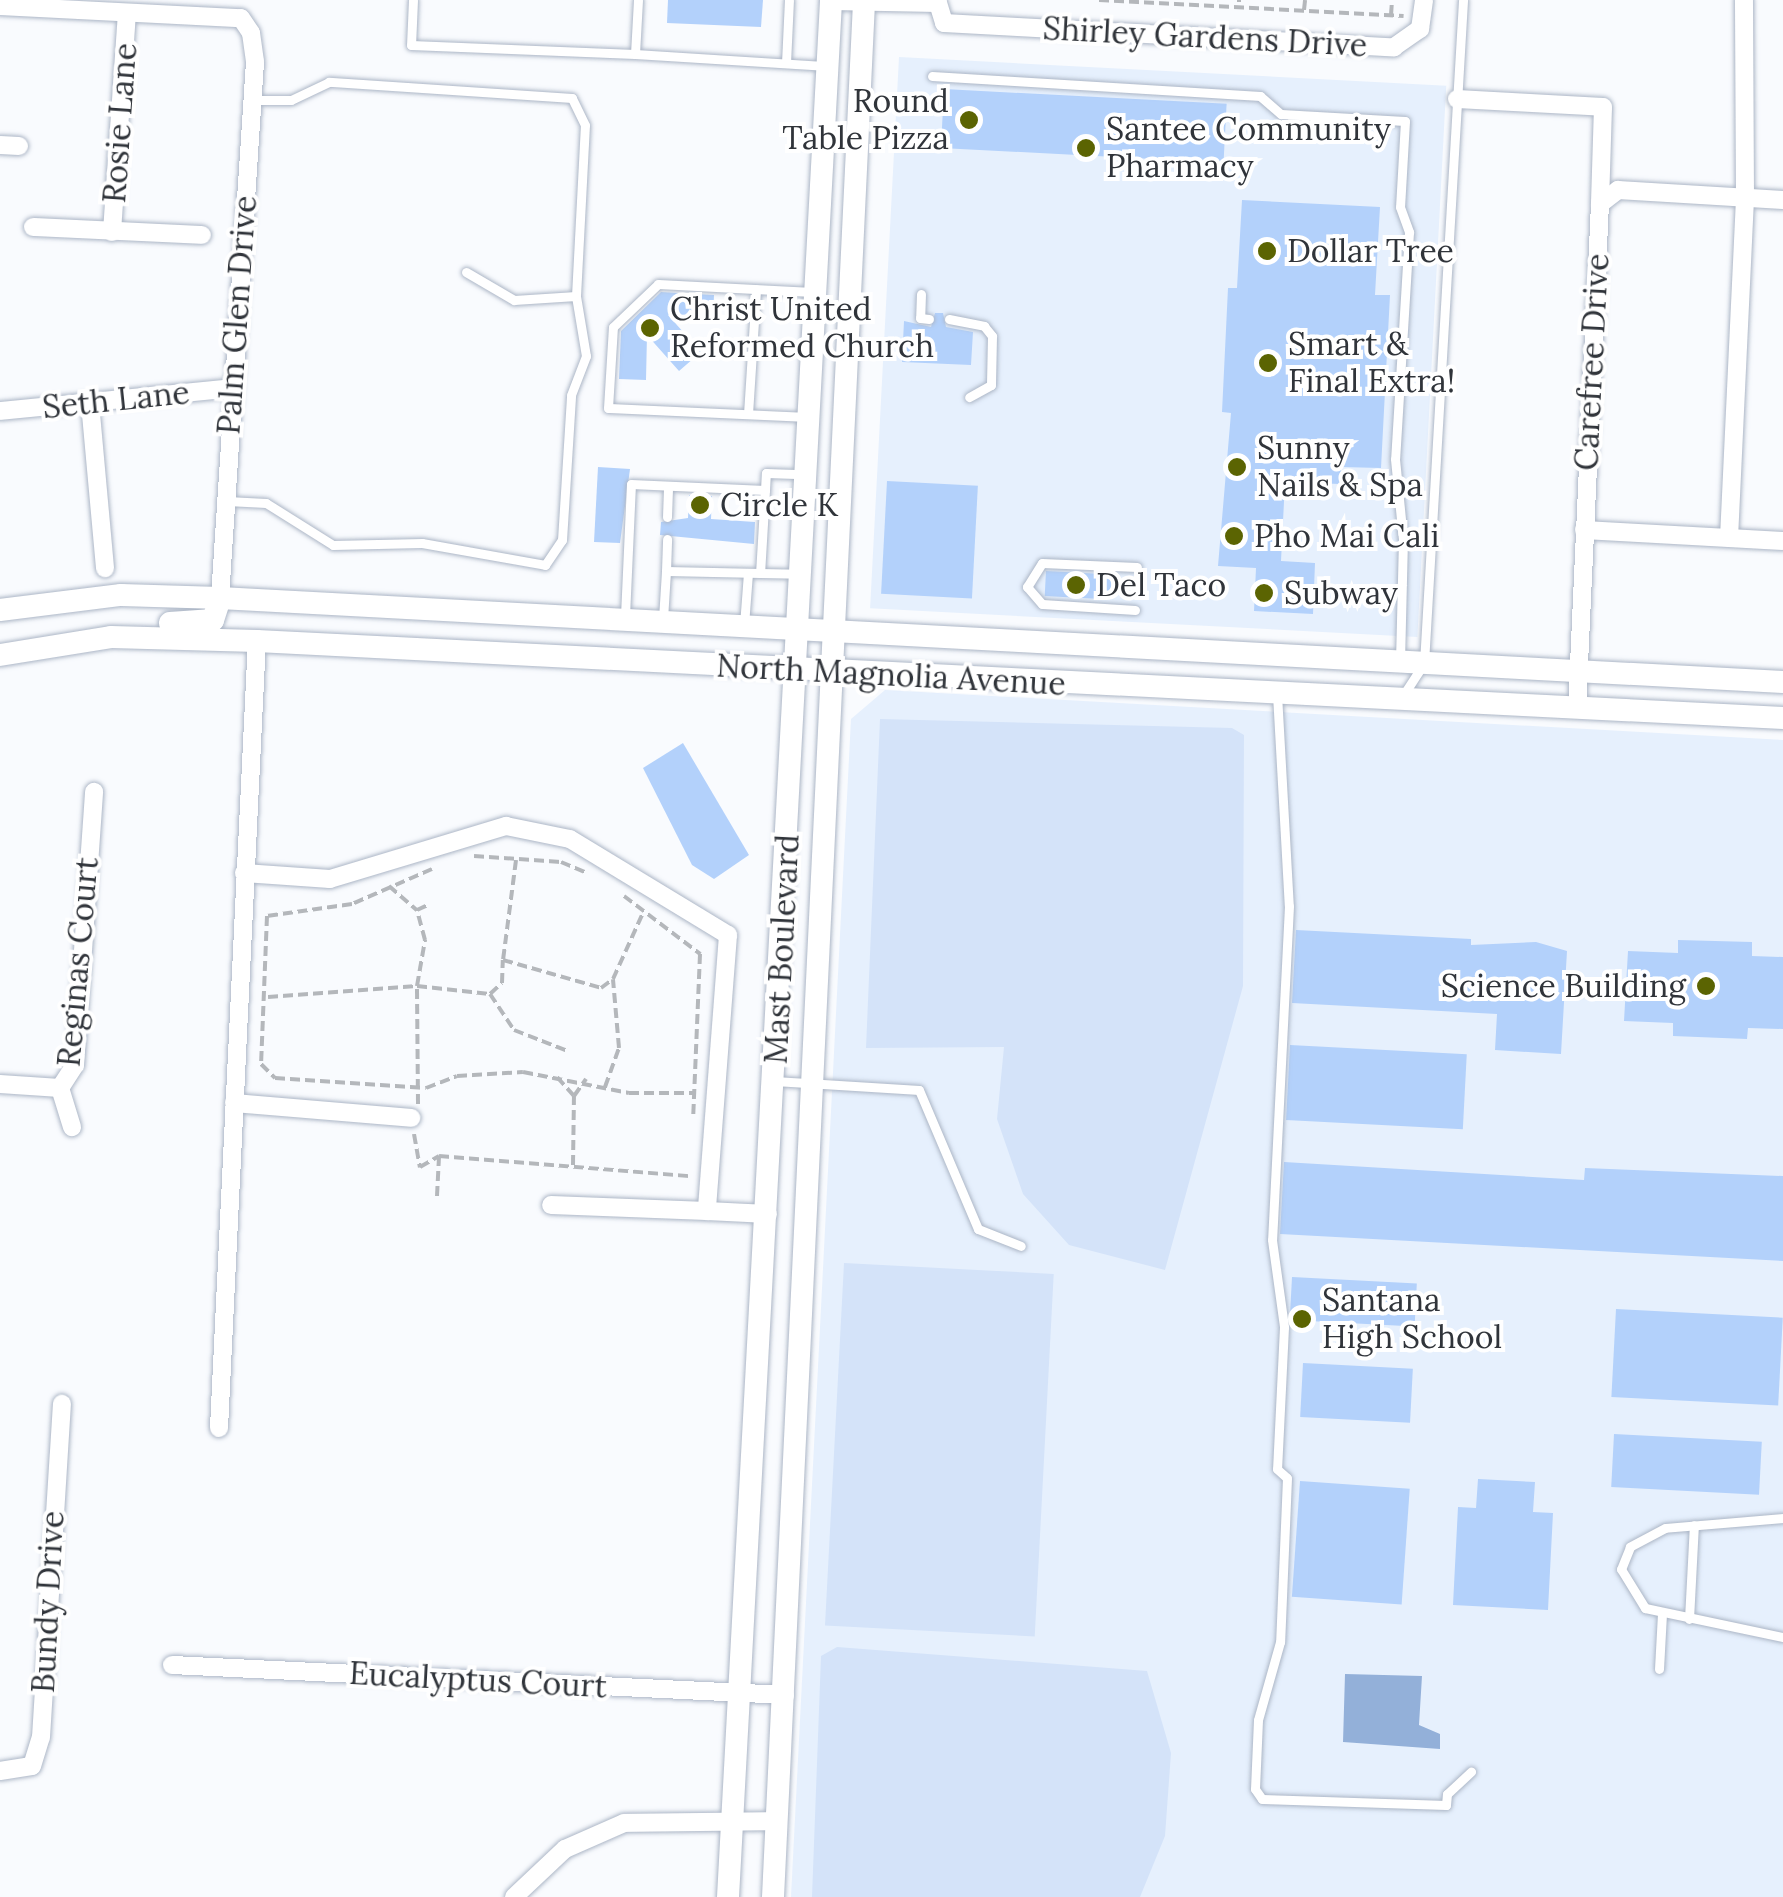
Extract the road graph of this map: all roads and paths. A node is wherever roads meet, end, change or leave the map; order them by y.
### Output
1 (413, 0) edge
2 (638, 0) edge
3 (789, 0) edge
4 (831, 0) edge
5 (1102, 0) edge
6 (1305, 0) edge
7 (1392, 0) edge
8 (1463, 0) edge
9 (1744, 0) edge
10 (864, 1) edge
11 (1130, 1) edge
12 (1278, 1) edge
13 (938, 2) edge
14 (1185, 2) edge
15 (1236, 2) edge
16 (0, 6) edge
17 (1418, 8) edge
18 (231, 9) edge
19 (1278, 9) junction
20 (1304, 10) junction
21 (127, 14) junction
22 (1392, 15) junction
23 (636, 54) junction
24 (786, 64) junction
25 (828, 66) junction
26 (932, 76) dead end
27 (1457, 99) junction
28 (252, 100) junction
29 (1745, 197) junction
30 (1783, 200) edge
31 (1600, 204) junction
32 (33, 228) dead end
33 (112, 232) junction
34 (202, 235) dead end
35 (466, 272) dead end
36 (756, 289) junction
37 (816, 292) junction
38 (922, 294) dead end
39 (576, 296) junction
40 (929, 318) dead end
41 (948, 319) dead end
42 (233, 388) junction
43 (969, 397) dead end
44 (90, 403) junction
45 (0, 411) edge
46 (748, 414) junction
47 (809, 417) junction
48 (806, 474) junction
49 (668, 486) junction
50 (765, 490) junction
51 (226, 501) junction
52 (667, 517) dead end
53 (1584, 530) junction
54 (1730, 538) junction
55 (666, 539) dead end
56 (1783, 541) edge
57 (1137, 567) dead end
58 (105, 568) dead end
59 (666, 572) junction
60 (748, 573) junction
61 (760, 573) junction
62 (801, 574) junction
63 (220, 598) junction
64 (0, 610) edge
65 (1135, 610) dead end
66 (625, 618) junction
67 (663, 620) junction
68 (744, 625) junction
69 (798, 628) junction
70 (836, 630) junction
71 (83, 639) junction
72 (257, 641) junction
73 (0, 655) edge
74 (1412, 662) junction
75 (796, 670) junction
76 (1579, 670) junction
77 (835, 672) junction
78 (1783, 682) edge
79 (1278, 694) junction
80 (1399, 700) junction
81 (1577, 708) junction
82 (1783, 718) edge
83 (94, 792) dead end
84 (459, 860) dead end
85 (516, 860) junction
86 (442, 866) dead end
87 (244, 873) junction
88 (592, 875) dead end
89 (388, 886) junction
90 (620, 892) dead end
91 (430, 904) dead end
92 (417, 910) junction
93 (643, 914) junction
94 (503, 960) junction
95 (614, 980) junction
96 (417, 986) junction
97 (490, 994) junction
98 (268, 997) junction
99 (568, 1050) dead end
100 (556, 1076) junction
101 (586, 1078) junction
102 (775, 1081) junction
103 (810, 1083) junction
104 (0, 1084) edge
105 (417, 1085) junction
106 (605, 1087) junction
107 (60, 1088) junction
108 (694, 1093) junction
109 (574, 1096) junction
110 (234, 1104) junction
111 (411, 1118) dead end
112 (693, 1126) dead end
113 (72, 1127) dead end
114 (692, 1159) dead end
115 (572, 1165) junction
116 (437, 1196) dead end
117 (551, 1205) dead end
118 (708, 1212) junction
119 (768, 1214) junction
120 (1022, 1246) dead end
121 (62, 1404) dead end
122 (219, 1428) dead end
123 (1783, 1518) edge
124 (1694, 1526) junction
125 (1662, 1614) junction
126 (1689, 1619) junction
127 (1783, 1637) edge
128 (172, 1665) dead end
129 (1659, 1669) dead end
130 (742, 1693) junction
131 (785, 1696) junction
132 (0, 1771) edge
133 (1471, 1772) dead end
134 (778, 1820) junction
135 (733, 1822) junction
136 (514, 1897) edge
137 (728, 1897) edge
138 (773, 1897) edge

1 - 23 lane
2 - 23 lane
3 - 24 lane
4 - 10 street, Shirley Gardens Drive
4 - 25 main road, Mast Boulevard
5 - 11 path
6 - 20 path
7 - 22 path
8 - 27 lane
9 - 29 street
10 - 13 street, Shirley Gardens Drive
10 - 70 main road, Mast Boulevard
11 - 14 path
12 - 19 path
13 - 17 street, Shirley Gardens Drive
14 - 15 path
15 - 19 path
16 - 21 street
17 - 22 path
18 - 21 street
18 - 28 street, Palm Glen Drive
19 - 20 path
20 - 22 path
21 - 33 street, Rosie Lane
23 - 24 lane
24 - 25 lane
25 - 37 main road, Mast Boulevard
26 - 74 lane
27 - 31 street, Carefree Drive
27 - 74 lane
28 - 39 lane
28 - 42 street, Palm Glen Drive
29 - 30 street
29 - 31 street
29 - 54 street
31 - 53 street, Carefree Drive
32 - 33 street
33 - 34 street
35 - 39 lane
36 - 37 lane
36 - 46 lane
36 - 46 lane
37 - 47 main road, Mast Boulevard
38 - 40 lane
39 - 51 lane
41 - 43 lane
42 - 44 street, Seth Lane
42 - 51 street, Palm Glen Drive
44 - 45 street, Seth Lane
44 - 58 street
46 - 47 lane
47 - 48 main road, Mast Boulevard
48 - 50 lane
48 - 62 main road, Mast Boulevard
49 - 50 lane
49 - 52 lane
49 - 66 lane
50 - 61 lane
51 - 63 street, Palm Glen Drive
53 - 54 street
53 - 76 street, Carefree Drive
54 - 56 street
55 - 59 lane
57 - 65 lane
59 - 60 lane
59 - 67 lane
60 - 61 lane
60 - 68 lane
61 - 62 lane
62 - 69 main road, Mast Boulevard
63 - 64 main road, North Magnolia Avenue
63 - 66 main road, North Magnolia Avenue
63 - 71 main road
66 - 67 main road, North Magnolia Avenue
67 - 68 main road, North Magnolia Avenue
68 - 69 main road, North Magnolia Avenue
69 - 70 main road, North Magnolia Avenue
69 - 75 main road, Mast Boulevard
70 - 74 main road, North Magnolia Avenue
70 - 77 main road, Mast Boulevard
71 - 72 main road, North Magnolia Avenue
71 - 73 main road, North Magnolia Avenue
72 - 75 main road, North Magnolia Avenue
72 - 87 street
74 - 76 main road, North Magnolia Avenue
74 - 80 lane
75 - 77 main road, North Magnolia Avenue
75 - 102 main road, Mast Boulevard
76 - 78 main road, North Magnolia Avenue
76 - 81 street, Carefree Drive
77 - 79 main road, North Magnolia Avenue
77 - 103 main road, Mast Boulevard
79 - 80 main road, North Magnolia Avenue
79 - 133 lane
80 - 81 main road, North Magnolia Avenue
81 - 82 main road, North Magnolia Avenue
83 - 107 street, Reginas Court
84 - 85 path
85 - 88 path
85 - 94 path
86 - 89 path
87 - 110 street
87 - 118 street
89 - 92 path
89 - 98 path
90 - 93 path
91 - 92 path
92 - 96 path
93 - 95 path
93 - 108 path
94 - 95 path
94 - 97 path
95 - 106 path
96 - 97 path
96 - 98 path
96 - 105 path
97 - 99 path
98 - 105 path
100 - 101 path
100 - 105 path
100 - 109 path
101 - 106 path
101 - 109 path
102 - 103 lane
102 - 119 main road, Mast Boulevard
103 - 120 lane
103 - 131 main road, Mast Boulevard
104 - 107 street
106 - 108 path
107 - 113 street, Reginas Court
108 - 112 path
109 - 115 path
110 - 111 street
110 - 122 street
114 - 115 path
115 - 116 path
117 - 118 street
118 - 119 street
119 - 130 main road, Mast Boulevard
121 - 132 street, Bundy Drive
123 - 124 lane
124 - 125 lane
124 - 126 lane
125 - 126 lane
125 - 129 lane
126 - 127 lane
128 - 130 street, Eucalyptus Court
130 - 131 street, Eucalyptus Court
130 - 135 main road, Mast Boulevard
131 - 134 main road, Mast Boulevard
134 - 135 street
134 - 138 main road, Mast Boulevard
135 - 136 street
135 - 137 main road, Mast Boulevard

